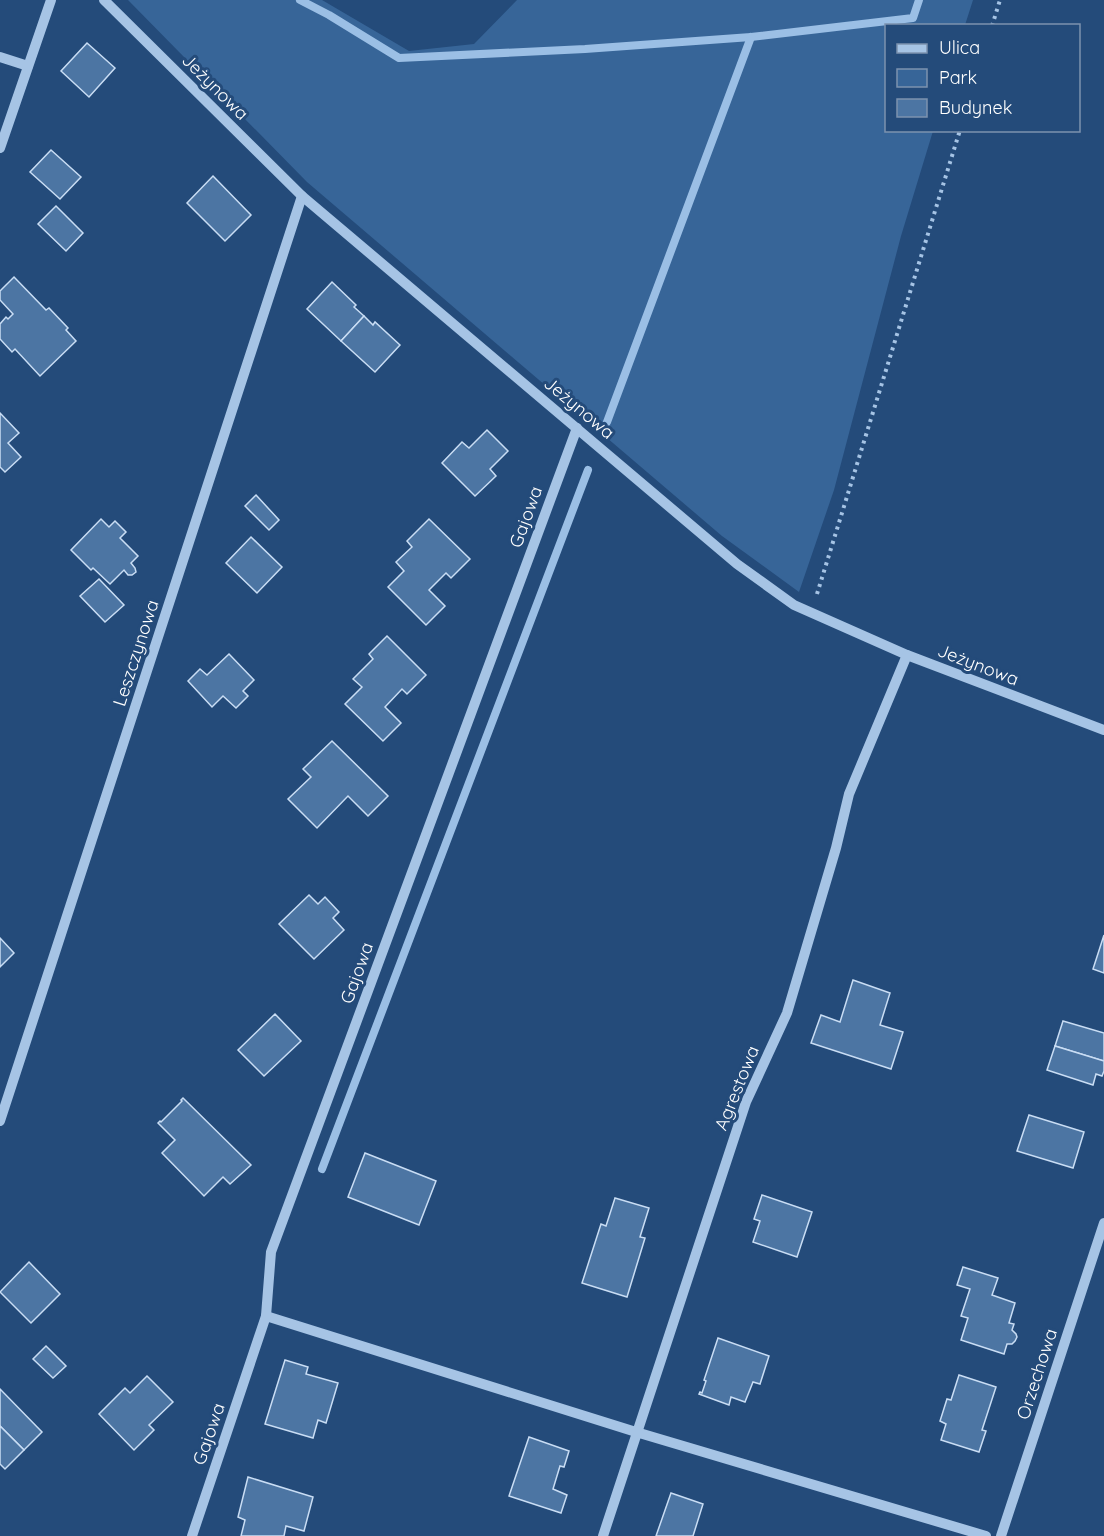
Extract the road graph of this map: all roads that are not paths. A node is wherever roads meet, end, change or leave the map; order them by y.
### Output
1 (51, 0) edge
2 (104, 0) edge
3 (0, 57) edge
4 (28, 66) junction
5 (0, 148) edge
6 (302, 196) junction
7 (577, 428) junction
8 (907, 655) junction
9 (1104, 730) edge
10 (0, 1121) edge
11 (1104, 1223) edge
12 (266, 1316) junction
13 (636, 1432) junction
14 (192, 1536) edge
15 (603, 1536) edge
16 (986, 1536) edge
17 (1001, 1536) edge

1 - 4 street
2 - 6 street, Jeżynowa
3 - 4 street
4 - 5 street
6 - 7 street, Jeżynowa
6 - 10 street, Leszczynowa
7 - 8 street, Jeżynowa
7 - 12 street, Gajowa
8 - 9 street, Jeżynowa
8 - 13 street, Agrestowa
11 - 17 street, Orzechowa
12 - 13 street
12 - 14 street, Gajowa
13 - 15 street, Agrestowa
13 - 16 street

